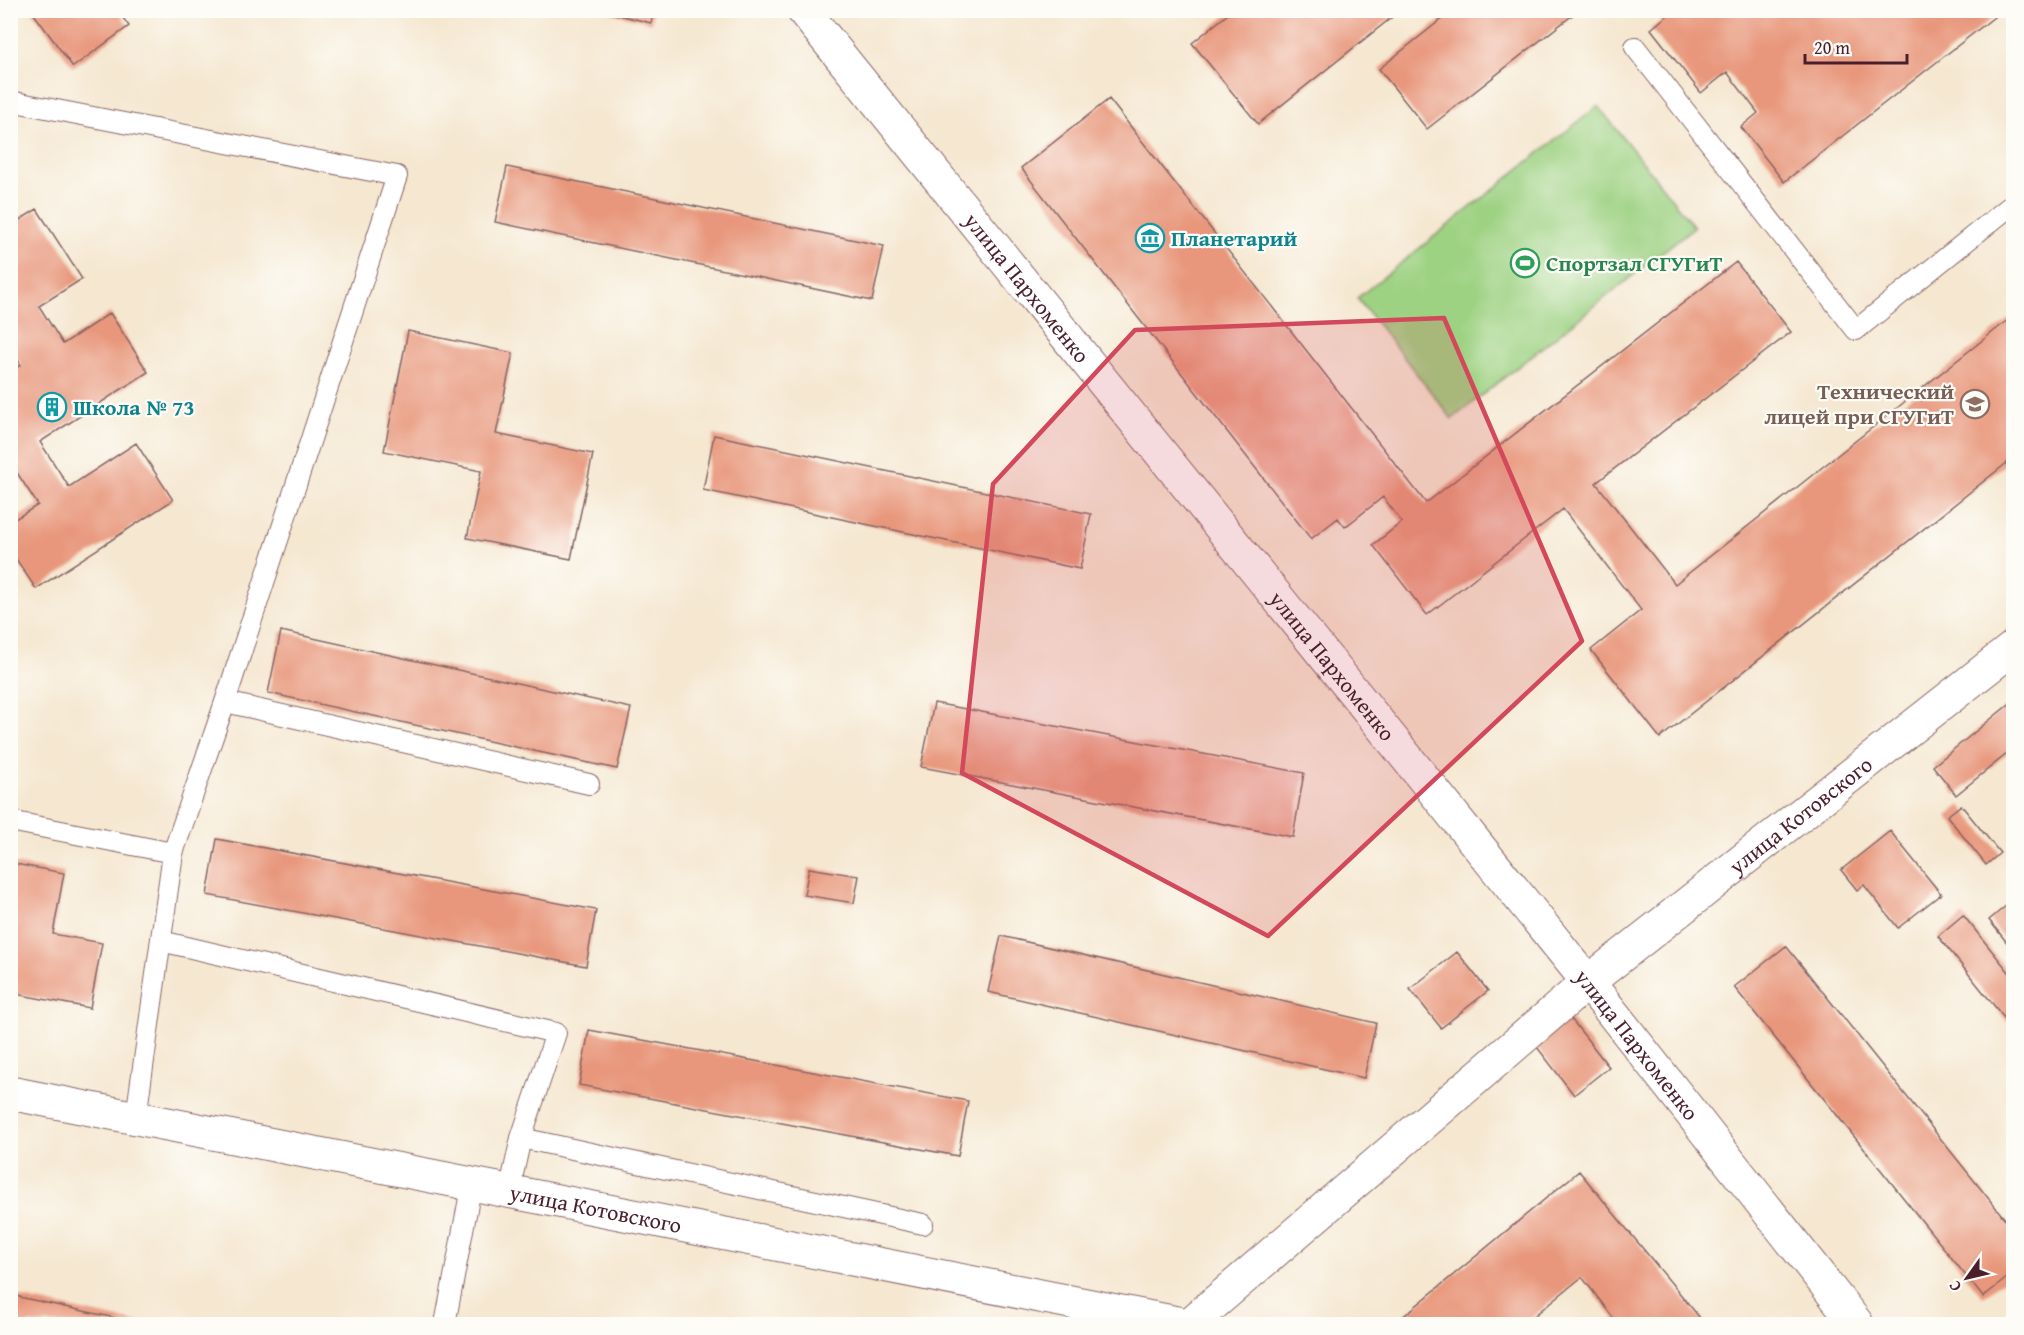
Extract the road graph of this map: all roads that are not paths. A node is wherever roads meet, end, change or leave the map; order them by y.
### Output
1 (803, 10) edge
2 (1635, 46) dead end
3 (10, 101) edge
4 (2013, 203) edge
5 (2013, 647) edge
6 (225, 702) junction
7 (589, 784) dead end
8 (10, 821) edge
9 (173, 853) junction
10 (161, 941) junction
11 (1588, 982) junction
12 (10, 1092) edge
13 (136, 1117) junction
14 (520, 1138) junction
15 (472, 1183) junction
16 (509, 1192) junction
17 (923, 1224) dead end
18 (445, 1324) edge
19 (1182, 1324) edge
20 (1190, 1324) edge
21 (1857, 1324) edge

1 - 11 street, улица Пархоменко
2 - 4 lane
3 - 6 lane
5 - 11 street, улица Котовского
6 - 7 lane
6 - 9 lane
8 - 9 lane
9 - 10 lane
10 - 13 lane
10 - 14 lane
11 - 20 street, улица Котовского
11 - 21 street, улица Пархоменко
12 - 13 street, улица Котовского
13 - 15 street, улица Котовского
14 - 16 lane
14 - 17 lane
15 - 16 street, улица Котовского
15 - 18 lane
16 - 19 street, улица Котовского

